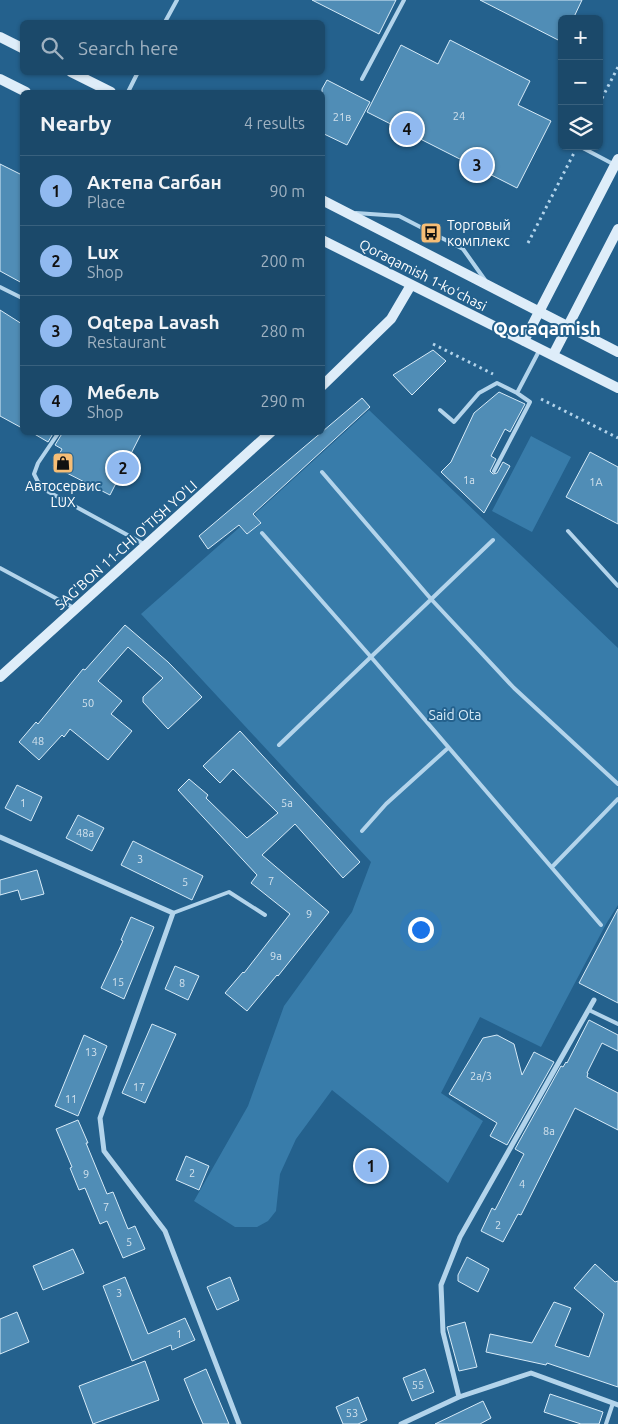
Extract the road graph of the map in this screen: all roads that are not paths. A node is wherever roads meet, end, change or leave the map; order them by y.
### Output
1 (177, 0) edge
2 (404, 0) edge
3 (166, 20) edge
4 (0, 37) edge
5 (20, 47) edge
6 (77, 75) edge
7 (136, 75) edge
8 (362, 79) dead end
9 (0, 80) edge
10 (22, 90) edge
11 (106, 90) edge
12 (129, 90) edge
13 (588, 150) edge
14 (616, 162) edge
15 (325, 202) edge
16 (347, 213) junction
17 (618, 229) edge
18 (325, 242) edge
19 (488, 284) junction
20 (411, 285) junction
21 (0, 287) edge
22 (20, 297) edge
23 (540, 310) junction
24 (568, 326) junction
25 (524, 341) junction
26 (540, 349) junction
27 (618, 352) edge
28 (553, 355) junction
29 (325, 383) edge
30 (618, 388) edge
31 (517, 393) junction
32 (440, 410) dead end
33 (57, 435) edge
34 (268, 435) edge
35 (494, 471) dead end
36 (322, 472) dead end
37 (568, 531) dead end
38 (262, 533) dead end
39 (493, 540) dead end
40 (146, 546) junction
41 (0, 568) edge
42 (618, 586) edge
43 (431, 599) junction
44 (76, 609) junction
45 (371, 657) junction
46 (0, 677) edge
47 (279, 745) dead end
48 (448, 748) junction
49 (618, 784) edge
50 (618, 799) edge
51 (362, 832) dead end
52 (0, 837) edge
53 (552, 867) junction
54 (173, 912) junction
55 (265, 915) dead end
56 (601, 925) dead end
57 (594, 1000) dead end
58 (589, 1010) junction
59 (618, 1024) edge
60 (459, 1397) junction
61 (615, 1404) edge
62 (239, 1424) edge
63 (401, 1424) edge
64 (606, 1424) edge

1 - 3 lane
2 - 8 lane
4 - 5 main road
6 - 11 main road
7 - 12 lane
9 - 10 main road
13 - 14 lane
14 - 23 main road
15 - 16 main road
16 - 19 main road
16 - 19 lane
17 - 24 main road
18 - 20 main road, Qoraqamish 1-koʻchasi
19 - 23 main road
20 - 25 main road, Qoraqamish 1-koʻchasi
20 - 29 main road
21 - 22 lane
23 - 24 main road
23 - 25 main road
24 - 27 main road
24 - 28 main road
25 - 26 main road, Qoraqamish 1-koʻchasi
26 - 28 main road, Qoraqamish 1-koʻchasi
26 - 31 lane
28 - 30 main road, Qoraqamish 1-koʻchasi
31 - 32 lane
31 - 35 lane
33 - 40 lane
34 - 40 main road, SAG'BON 11-CHI O'TISH YO'LI
36 - 43 lane
37 - 42 lane
38 - 45 lane
39 - 43 lane
40 - 44 main road, SAG'BON 11-CHI O'TISH YO'LI
41 - 44 lane
43 - 45 lane
43 - 49 lane
44 - 46 main road, SAG'BON 11-CHI O'TISH YO'LI
45 - 47 lane
45 - 48 lane
48 - 51 lane
48 - 53 lane
50 - 53 lane
52 - 54 street
53 - 56 lane
54 - 55 lane
54 - 62 street
57 - 58 street
58 - 59 lane
58 - 60 street
60 - 61 street
60 - 63 street
61 - 64 lane

